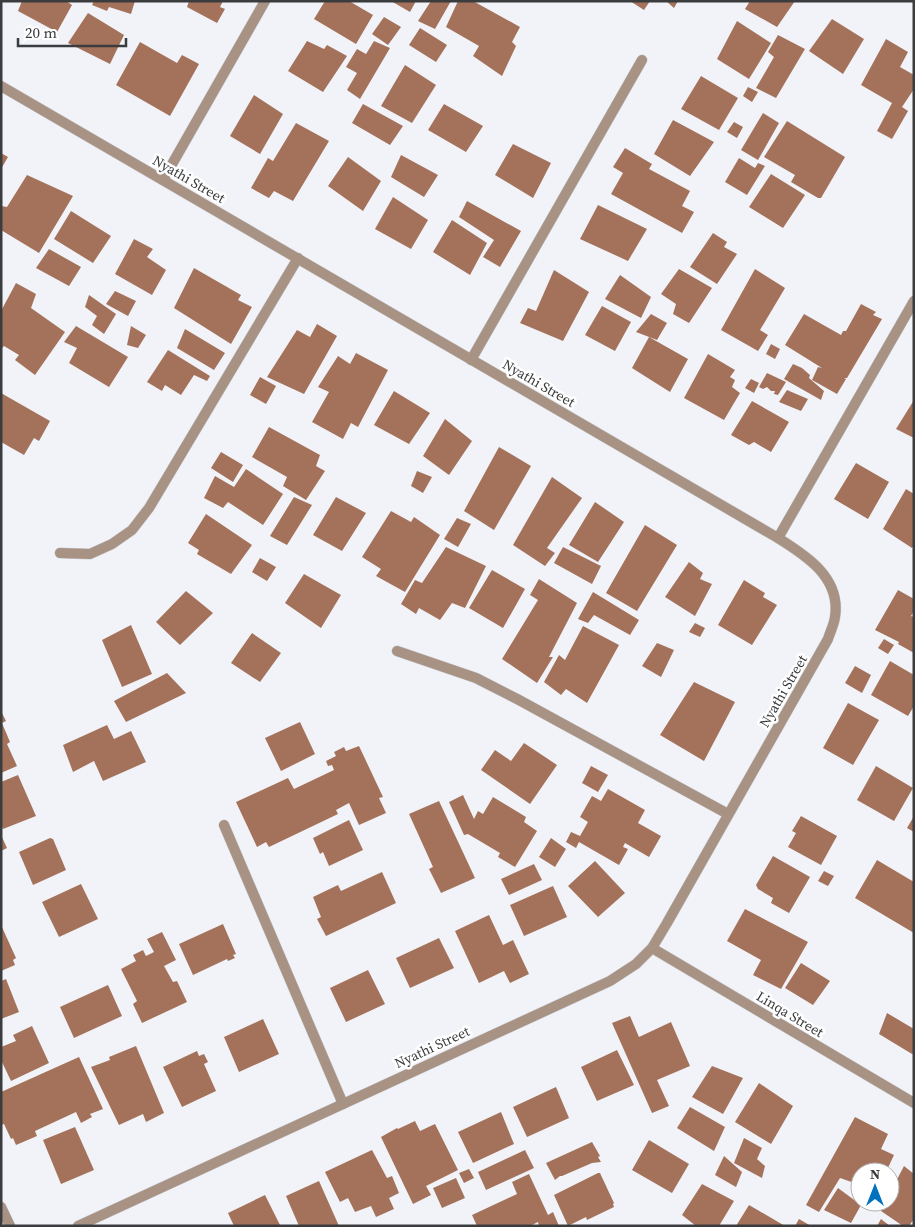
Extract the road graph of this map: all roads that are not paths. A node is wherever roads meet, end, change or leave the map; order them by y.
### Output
1 (265, 1) edge
2 (642, 60) dead end
3 (1, 86) edge
4 (163, 180) junction
5 (298, 258) junction
6 (914, 301) edge
7 (471, 360) junction
8 (778, 538) junction
9 (60, 553) dead end
10 (398, 651) dead end
11 (728, 814) junction
12 (224, 825) dead end
13 (652, 948) junction
14 (914, 1103) edge
15 (343, 1104) junction
16 (1, 1207) edge
17 (10, 1226) edge
18 (78, 1226) edge

1 - 4 street
2 - 7 street
3 - 4 street, Nyathi Street
4 - 5 street, Nyathi Street
5 - 7 street, Nyathi Street
5 - 9 street
6 - 8 street
7 - 8 street, Nyathi Street
8 - 11 street, Nyathi Street
10 - 11 street
11 - 13 street, Nyathi Street
12 - 15 street
13 - 14 street, Linqa Street
13 - 15 street, Nyathi Street
15 - 18 street, Nyathi Street
16 - 17 street

